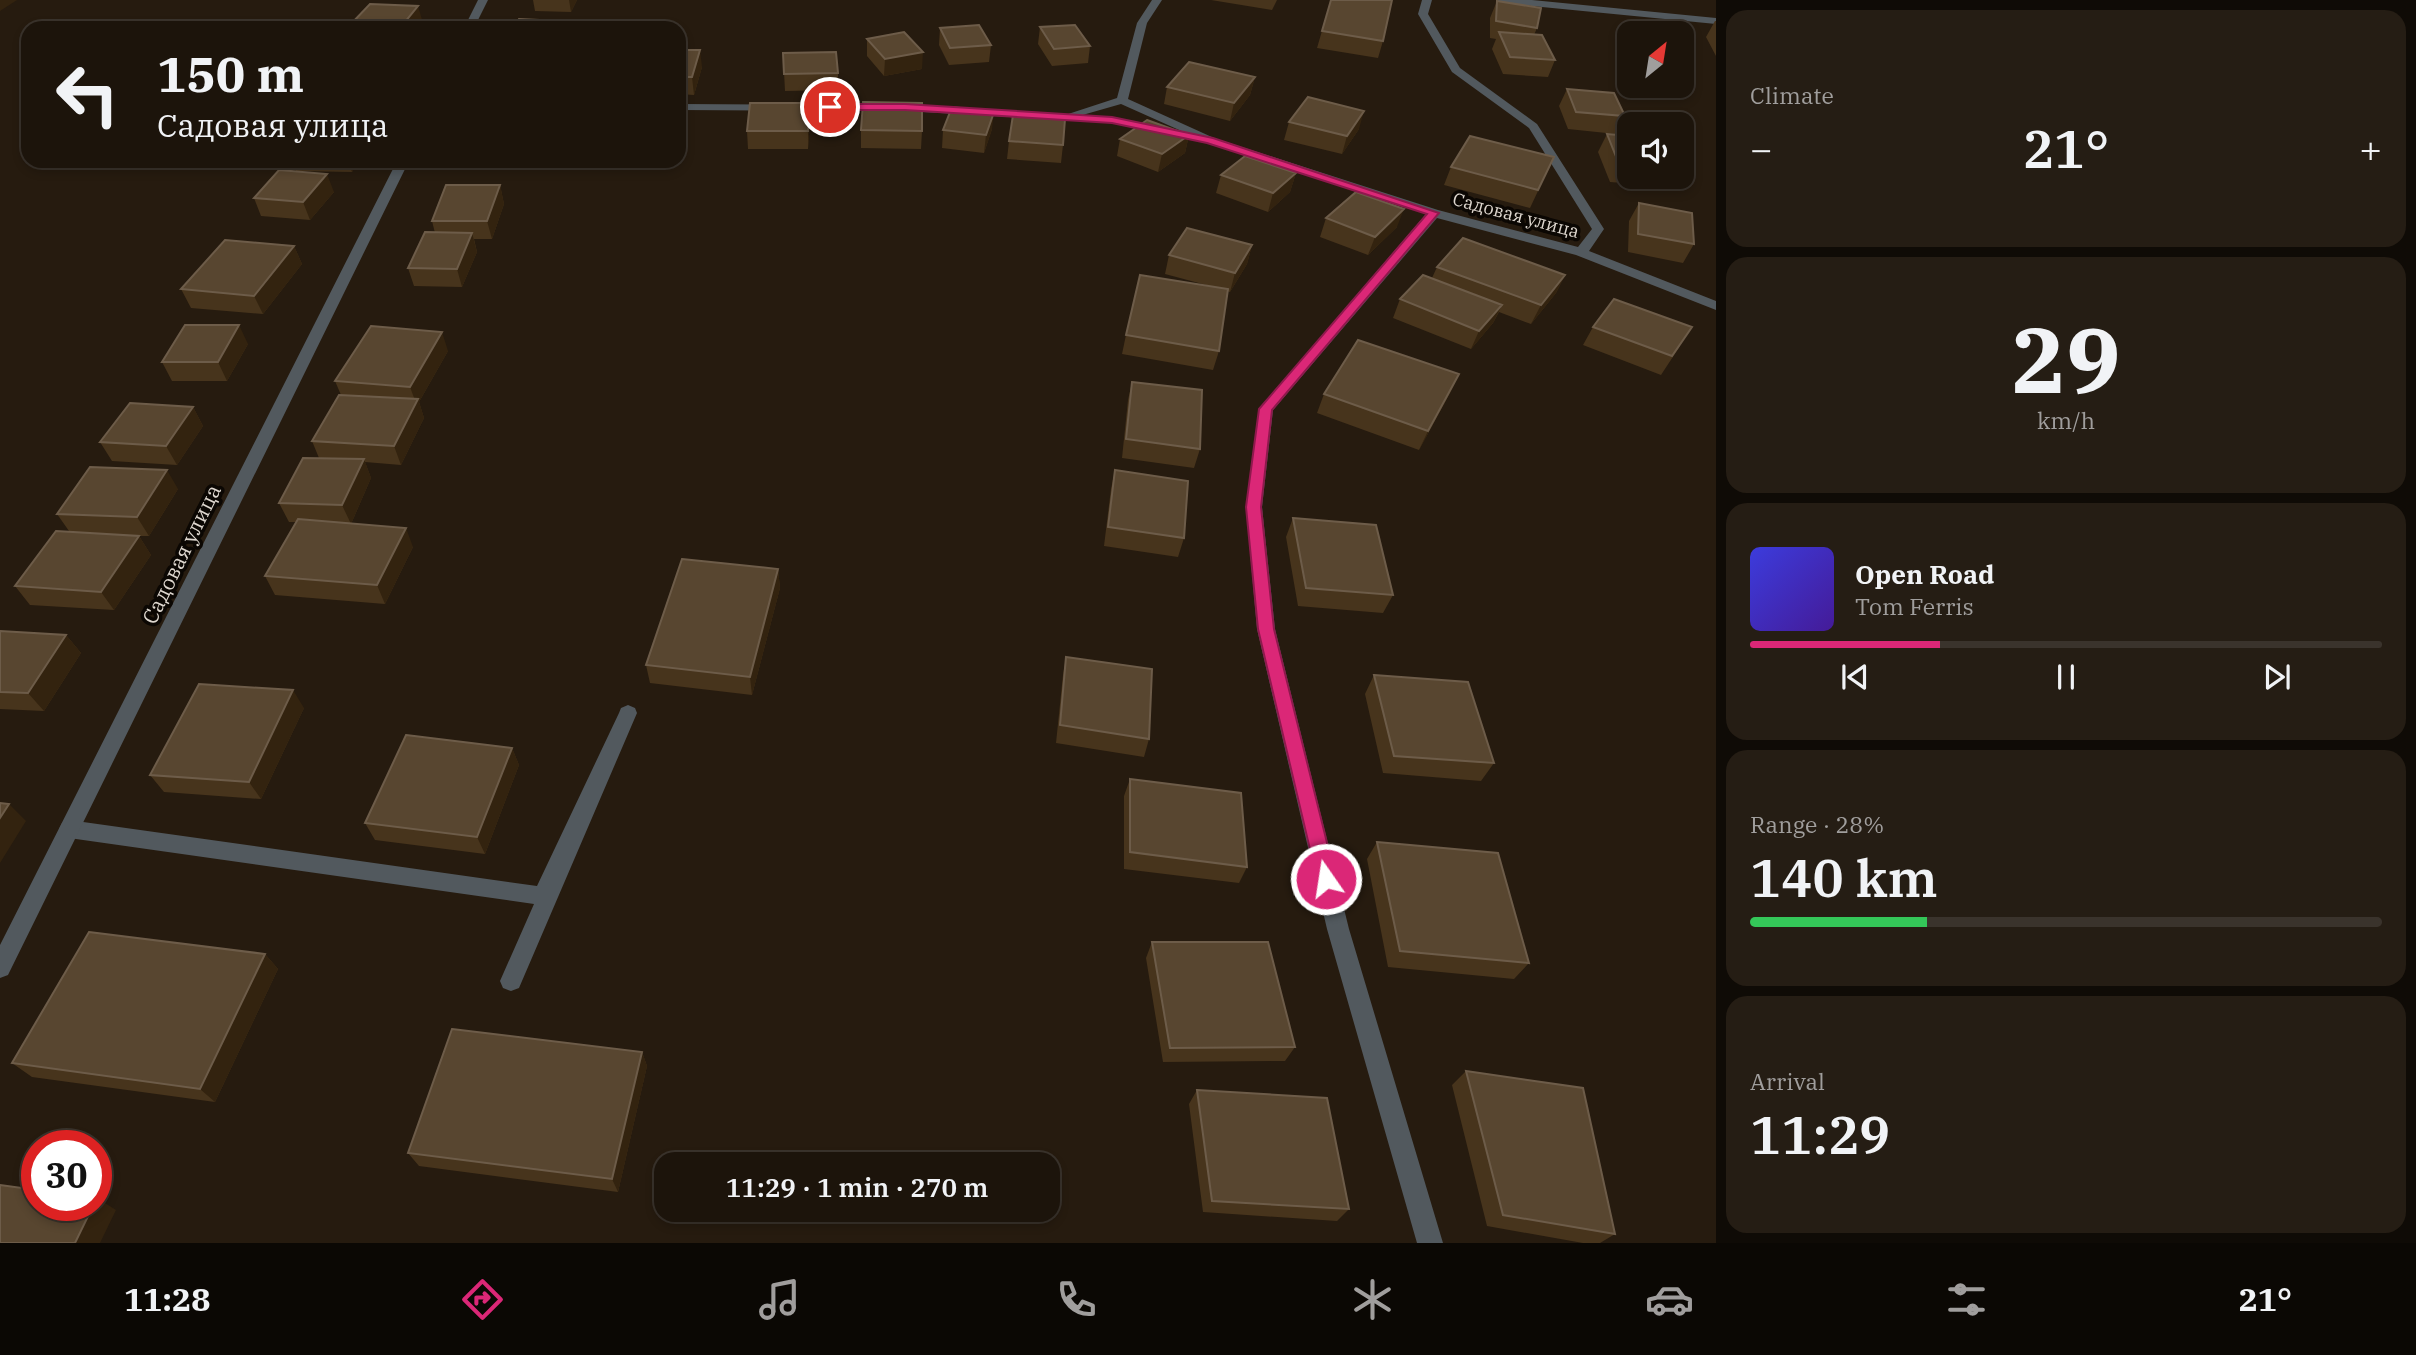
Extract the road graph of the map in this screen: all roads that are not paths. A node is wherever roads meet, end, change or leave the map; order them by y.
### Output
1 (483, 0) edge
2 (1157, 0) edge
3 (1427, 0) edge
4 (1502, 0) edge
5 (1716, 20) edge
6 (472, 21) edge
7 (1122, 100) junction
8 (686, 107) edge
9 (1065, 117) junction
10 (1210, 140) junction
11 (400, 168) edge
12 (1434, 213) junction
13 (1581, 252) junction
14 (1716, 306) edge
15 (69, 829) junction
16 (0, 968) edge
17 (511, 981) dead end
18 (1430, 1243) edge

1 - 6 street
2 - 7 street
3 - 13 street
4 - 5 street
7 - 9 street
7 - 10 street
8 - 9 street, Садовая улица
9 - 10 street, Садовая улица
10 - 12 street, Садовая улица
11 - 15 street, Садовая улица
12 - 13 street, Садовая улица
12 - 18 street
13 - 14 street, Садовая улица
15 - 16 street, Садовая улица
15 - 17 street

